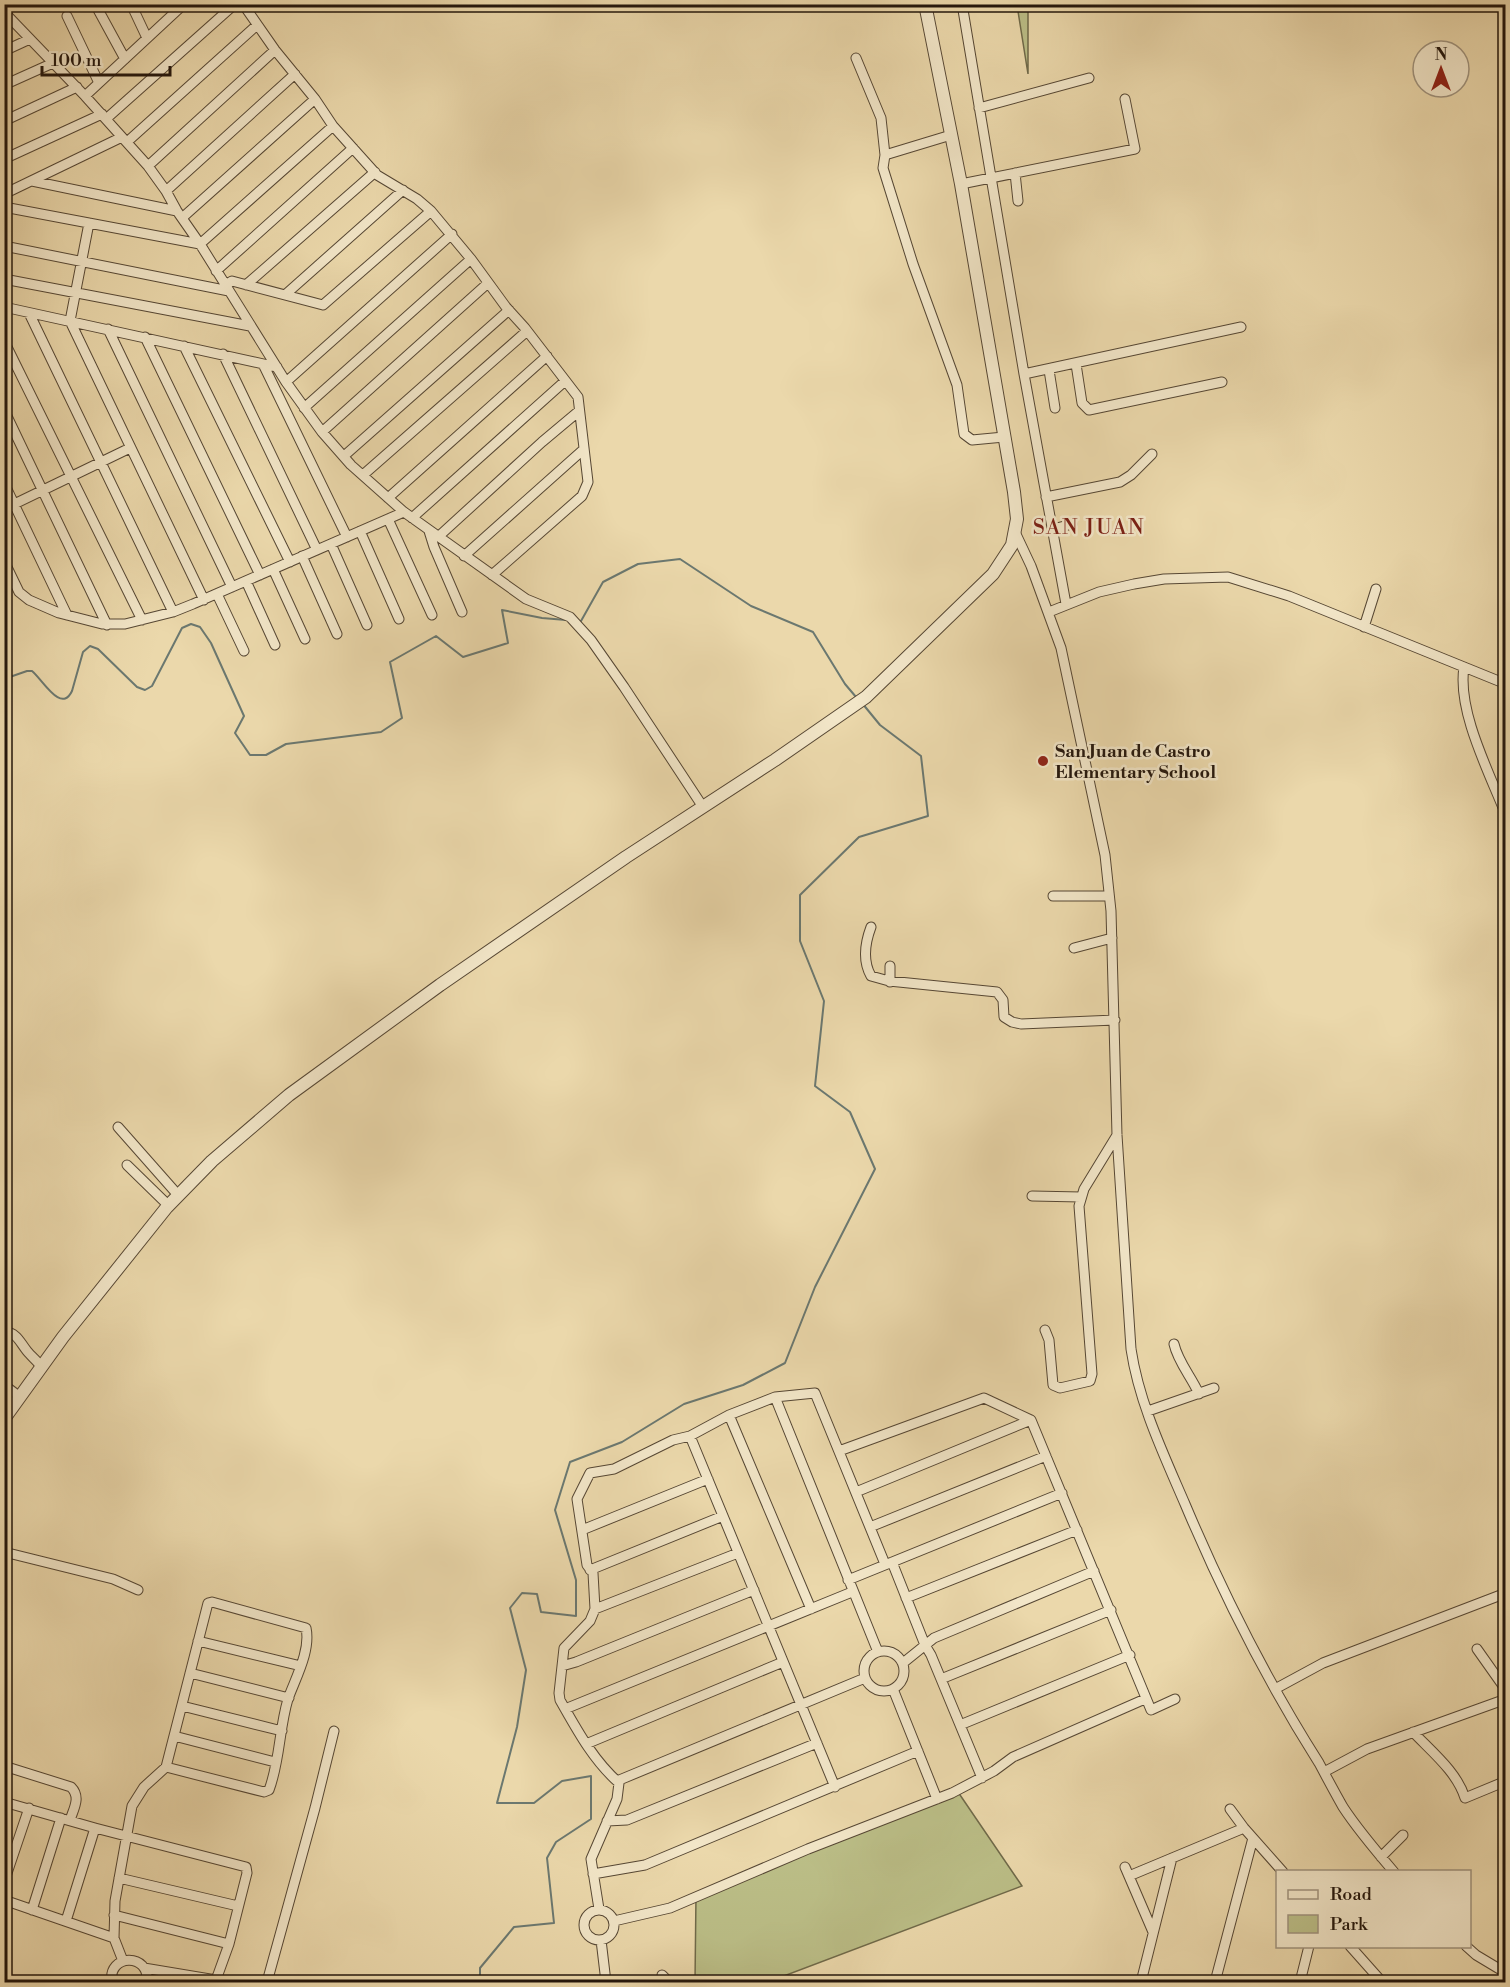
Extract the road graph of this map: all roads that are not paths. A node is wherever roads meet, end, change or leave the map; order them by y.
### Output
1 (95, 4) edge
2 (131, 4) edge
3 (166, 4) edge
4 (184, 4) edge
5 (235, 4) edge
6 (243, 4) edge
7 (925, 4) edge
8 (962, 4) edge
9 (5, 14) edge
10 (172, 15) junction
11 (67, 16) dead end
12 (257, 25) junction
13 (147, 38) junction
14 (30, 39) junction
15 (275, 50) junction
16 (4, 51) edge
17 (856, 58) dead end
18 (125, 59) junction
19 (53, 63) junction
20 (295, 74) junction
21 (1089, 78) dead end
22 (99, 82) junction
23 (4, 85) edge
24 (77, 87) junction
25 (85, 96) junction
26 (315, 99) junction
27 (1125, 99) dead end
28 (979, 108) junction
29 (104, 116) junction
30 (4, 121) edge
31 (333, 126) junction
32 (951, 135) junction
33 (125, 139) junction
34 (352, 148) junction
35 (885, 155) junction
36 (4, 159) edge
37 (148, 166) junction
38 (375, 172) junction
39 (1014, 173) junction
40 (990, 178) junction
41 (32, 181) junction
42 (961, 184) junction
43 (166, 190) junction
44 (403, 190) junction
45 (4, 194) edge
46 (1018, 201) dead end
47 (4, 207) edge
48 (431, 211) junction
49 (179, 214) junction
50 (89, 223) junction
51 (452, 234) junction
52 (200, 244) junction
53 (4, 246) edge
54 (471, 259) junction
55 (82, 261) junction
56 (216, 271) junction
57 (4, 279) edge
58 (488, 283) junction
59 (246, 285) junction
60 (227, 288) junction
61 (76, 292) junction
62 (285, 294) junction
63 (4, 307) edge
64 (509, 310) junction
65 (29, 313) junction
66 (70, 321) junction
67 (250, 326) junction
68 (1241, 327) dead end
69 (108, 329) junction
70 (527, 331) junction
71 (146, 337) junction
72 (4, 341) edge
73 (184, 346) junction
74 (223, 354) junction
75 (547, 356) junction
76 (263, 364) junction
77 (1076, 364) junction
78 (277, 367) junction
79 (1049, 370) junction
80 (1024, 374) junction
81 (565, 381) junction
82 (286, 382) junction
83 (1222, 382) dead end
84 (304, 408) junction
85 (1055, 408) dead end
86 (4, 410) edge
87 (579, 411) junction
88 (322, 432) junction
89 (1004, 437) junction
90 (130, 448) junction
91 (584, 449) junction
92 (1152, 454) dead end
93 (344, 456) junction
94 (101, 462) junction
95 (363, 475) junction
96 (71, 477) junction
97 (4, 483) edge
98 (43, 490) junction
99 (1046, 497) junction
100 (388, 498) junction
101 (15, 504) junction
102 (4, 509) edge
103 (408, 515) junction
104 (388, 519) junction
105 (1072, 524) dead end
106 (1053, 529) junction
107 (360, 531) junction
108 (429, 531) junction
109 (1015, 532) junction
110 (347, 537) junction
111 (438, 537) junction
112 (331, 544) junction
113 (317, 550) junction
114 (303, 556) junction
115 (464, 556) junction
116 (4, 561) edge
117 (290, 562) junction
118 (273, 569) junction
119 (260, 575) junction
120 (492, 576) junction
121 (246, 581) junction
122 (232, 587) junction
123 (1376, 589) dead end
124 (217, 594) junction
125 (204, 600) junction
126 (1066, 604) junction
127 (174, 612) junction
128 (462, 612) dead end
129 (1049, 612) junction
130 (67, 615) junction
131 (432, 615) dead end
132 (399, 619) dead end
133 (142, 620) junction
134 (107, 625) junction
135 (367, 625) dead end
136 (1364, 627) junction
137 (337, 634) dead end
138 (305, 639) dead end
139 (275, 645) dead end
140 (244, 651) dead end
141 (1464, 667) junction
142 (1506, 684) edge
143 (703, 807) junction
144 (1506, 814) edge
145 (1053, 896) dead end
146 (1109, 896) junction
147 (871, 927) dead end
148 (1112, 938) junction
149 (1074, 948) dead end
150 (890, 966) dead end
151 (890, 982) junction
152 (1115, 1020) junction
153 (118, 1127) dead end
154 (1117, 1135) junction
155 (127, 1164) dead end
156 (178, 1195) junction
157 (1032, 1196) dead end
158 (1081, 1197) junction
159 (169, 1206) junction
160 (4, 1330) edge
161 (1045, 1330) dead end
162 (1174, 1344) dead end
163 (41, 1366) junction
164 (4, 1385) edge
165 (1214, 1388) dead end
166 (1199, 1394) junction
167 (20, 1396) junction
168 (775, 1397) junction
169 (1148, 1411) junction
170 (729, 1415) junction
171 (4, 1419) edge
172 (1031, 1420) junction
173 (690, 1436) junction
174 (839, 1451) junction
175 (1046, 1456) junction
176 (708, 1479) junction
177 (856, 1492) junction
178 (1062, 1493) junction
179 (723, 1516) junction
180 (870, 1527) junction
181 (582, 1530) junction
182 (1077, 1530) junction
183 (4, 1552) edge
184 (738, 1552) junction
185 (889, 1563) junction
186 (590, 1570) junction
187 (1094, 1571) junction
188 (848, 1580) junction
189 (138, 1590) dead end
190 (754, 1590) junction
191 (852, 1592) junction
192 (1506, 1593) edge
193 (906, 1598) junction
194 (595, 1609) junction
195 (811, 1609) junction
196 (1111, 1611) junction
197 (768, 1626) junction
198 (198, 1641) junction
199 (925, 1645) junction
200 (1477, 1648) dead end
201 (878, 1652) junction
202 (1130, 1655) junction
203 (783, 1662) junction
204 (903, 1663) junction
205 (301, 1666) junction
206 (562, 1666) junction
207 (190, 1673) junction
208 (865, 1678) junction
209 (941, 1679) junction
210 (894, 1689) junction
211 (1275, 1689) junction
212 (1506, 1690) edge
213 (289, 1698) junction
214 (1145, 1699) junction
215 (1506, 1699) edge
216 (1175, 1700) dead end
217 (801, 1705) junction
218 (182, 1706) junction
219 (565, 1709) junction
220 (960, 1725) junction
221 (282, 1731) junction
222 (334, 1731) dead end
223 (1413, 1732) junction
224 (174, 1736) junction
225 (817, 1743) junction
226 (586, 1744) junction
227 (918, 1751) junction
228 (275, 1762) junction
229 (4, 1766) edge
230 (166, 1767) junction
231 (1324, 1772) junction
232 (982, 1778) junction
233 (617, 1781) junction
234 (1506, 1781) edge
235 (835, 1787) junction
236 (937, 1799) junction
237 (4, 1802) edge
238 (29, 1808) junction
239 (1230, 1809) dead end
240 (66, 1819) junction
241 (607, 1821) junction
242 (95, 1828) junction
243 (1244, 1828) junction
244 (1403, 1835) dead end
245 (127, 1837) junction
246 (1253, 1838) junction
247 (1381, 1857) junction
248 (1172, 1858) junction
249 (1281, 1870) edge
250 (1392, 1870) edge
251 (593, 1874) junction
252 (119, 1878) junction
253 (4, 1882) edge
254 (4, 1900) edge
255 (238, 1906) junction
256 (599, 1909) junction
257 (32, 1910) junction
258 (114, 1915) junction
259 (66, 1921) junction
260 (614, 1921) junction
261 (1153, 1932) junction
262 (114, 1938) junction
263 (601, 1940) junction
264 (229, 1944) junction
265 (1309, 1948) edge
266 (1351, 1948) edge
267 (1468, 1948) edge
268 (123, 1961) junction
269 (144, 1968) junction
270 (1506, 1973) edge
271 (662, 1975) dead end
272 (112, 1983) edge
273 (147, 1983) edge
274 (267, 1983) edge
275 (606, 1983) edge
276 (669, 1983) edge
277 (1141, 1983) edge
278 (1215, 1983) edge
279 (1300, 1983) edge
280 (1382, 1983) edge

1 - 18 street
2 - 13 street
3 - 10 street
4 - 10 street
5 - 29 street
6 - 12 street
7 - 32 street
8 - 28 street
9 - 14 street
10 - 13 street
11 - 22 street
12 - 15 street
12 - 33 street
13 - 18 street
14 - 16 street
14 - 19 street
15 - 20 street
15 - 37 street
17 - 35 street
18 - 22 street
19 - 23 street
19 - 24 street
20 - 26 street
20 - 43 street
21 - 28 street
22 - 25 street
24 - 25 street
24 - 30 street
25 - 29 street
26 - 31 street
26 - 49 street
27 - 39 street
28 - 40 street
29 - 33 street
29 - 36 street
31 - 34 street
31 - 52 street
32 - 35 street
32 - 42 street
33 - 37 street
33 - 41 street
34 - 38 street
34 - 56 street
35 - 89 street
37 - 43 street
38 - 44 street
38 - 59 street
39 - 40 street
39 - 46 street
40 - 42 street
40 - 80 street
41 - 45 street
41 - 49 street
42 - 89 street
43 - 49 street
44 - 48 street
44 - 62 street
47 - 50 street
48 - 51 street
48 - 62 street
49 - 52 street
50 - 52 street
50 - 55 street
51 - 54 street
51 - 82 street
52 - 56 street
53 - 55 street
54 - 58 street
54 - 84 street
55 - 60 street
55 - 61 street
56 - 60 street
57 - 61 street
58 - 64 street
58 - 88 street
59 - 60 street
59 - 62 street
60 - 67 street
61 - 66 street
61 - 67 street
63 - 65 street
64 - 70 street
64 - 93 street
65 - 66 street
65 - 94 street
66 - 69 street
66 - 90 street
67 - 78 street
68 - 77 street
69 - 71 street
69 - 122 street
70 - 75 street
70 - 95 street
71 - 73 street
71 - 119 street
72 - 96 street
73 - 74 street
73 - 117 street
74 - 76 street
74 - 113 street
75 - 81 street
75 - 100 street
76 - 78 street
76 - 110 street
77 - 79 street
77 - 83 street
78 - 82 street
79 - 80 street
79 - 85 street
80 - 99 street
81 - 87 street
81 - 103 street
82 - 84 street
84 - 88 street
86 - 98 street
87 - 91 street
87 - 111 street
88 - 93 street
89 - 109 street
90 - 94 street
90 - 125 street
91 - 115 street
91 - 120 street
92 - 99 street
93 - 95 street
94 - 96 street
94 - 127 street
95 - 100 street
96 - 98 street
96 - 133 street
97 - 101 street
98 - 101 street
98 - 134 street
99 - 106 street
100 - 103 street
101 - 102 street
101 - 130 street
103 - 104 street
103 - 108 street
104 - 107 street
104 - 131 street
105 - 106 street
106 - 126 street
107 - 110 street
107 - 132 street
108 - 111 street
108 - 128 street
109 - 129 street
109 - 143 street
110 - 112 street
111 - 115 street
112 - 113 street
112 - 135 street
113 - 114 street
114 - 117 street
114 - 137 street
115 - 120 street
116 - 130 street
117 - 118 street
118 - 119 street
118 - 138 street
119 - 121 street
120 - 143 street
121 - 122 street
121 - 139 street
122 - 124 street
123 - 136 street
124 - 125 street
124 - 140 street
125 - 127 street
126 - 129 street
126 - 136 street
127 - 133 street
129 - 146 street
130 - 134 street
133 - 134 street
136 - 141 street
141 - 142 street
141 - 144 street
143 - 156 street
145 - 146 street
146 - 148 street
147 - 151 street
148 - 149 street
148 - 152 street
150 - 151 street
151 - 152 street
152 - 154 street
153 - 156 street
154 - 158 street
154 - 169 street
155 - 159 street
156 - 159 street
157 - 158 street
158 - 161 street
159 - 163 street
160 - 163 street
162 - 166 street
163 - 167 street
164 - 167 street
165 - 166 street
166 - 169 street
167 - 171 street
168 - 170 street
168 - 174 street
168 - 188 street
169 - 211 street
170 - 173 street
170 - 195 street
172 - 174 street
172 - 175 street
172 - 177 street
173 - 176 street
173 - 181 street
174 - 177 street
175 - 178 street
175 - 180 street
176 - 179 street
176 - 181 street
177 - 180 street
178 - 182 street
178 - 185 street
179 - 184 street
179 - 186 street
180 - 185 street
181 - 186 street
182 - 187 street
182 - 193 street
183 - 189 street
184 - 190 street
184 - 194 street
185 - 188 street
185 - 193 street
186 - 194 street
187 - 196 street
187 - 199 street
188 - 191 street
190 - 197 street
190 - 206 street
191 - 195 street
191 - 201 street
192 - 211 street
193 - 199 street
194 - 206 street
195 - 197 street
196 - 202 street
196 - 209 street
197 - 203 street
197 - 219 street
198 - 205 street
198 - 205 street
198 - 207 street
199 - 204 street
199 - 209 street
200 - 212 street
201 - 204 street
201 - 208 street
202 - 214 street
202 - 220 street
203 - 217 street
203 - 226 street
204 - 210 street
205 - 213 street
206 - 219 street
207 - 213 street
207 - 218 street
208 - 210 street
208 - 217 street
209 - 220 street
210 - 227 street
211 - 231 street
213 - 221 street
214 - 216 street
214 - 232 street
215 - 223 street
217 - 225 street
217 - 233 street
218 - 221 street
218 - 224 street
219 - 226 street
220 - 232 street
221 - 228 street
222 - 274 street
223 - 231 street
223 - 234 street
224 - 228 street
224 - 230 street
225 - 235 street
225 - 241 street
226 - 233 street
227 - 235 street
227 - 236 street
228 - 230 street
229 - 240 street
230 - 245 street
231 - 247 street
232 - 236 street
233 - 241 street
235 - 251 street
236 - 260 street
237 - 238 street
238 - 240 street
238 - 253 street
239 - 243 street
240 - 242 street
240 - 257 street
241 - 251 street
242 - 245 street
242 - 259 street
243 - 246 street
243 - 248 street
244 - 247 street
245 - 252 street
245 - 255 street
246 - 249 street
246 - 278 street
247 - 250 street
248 - 261 street
248 - 261 street
251 - 256 street
252 - 255 street
252 - 258 street
254 - 257 street
255 - 264 street
256 - 260 street
256 - 263 street
257 - 259 street
258 - 262 street
258 - 264 street
259 - 262 street
260 - 263 street
261 - 277 street
262 - 268 street
263 - 275 street
264 - 269 street
265 - 279 street
266 - 280 street
267 - 270 street
268 - 269 street
268 - 272 street
269 - 273 street
271 - 276 street

